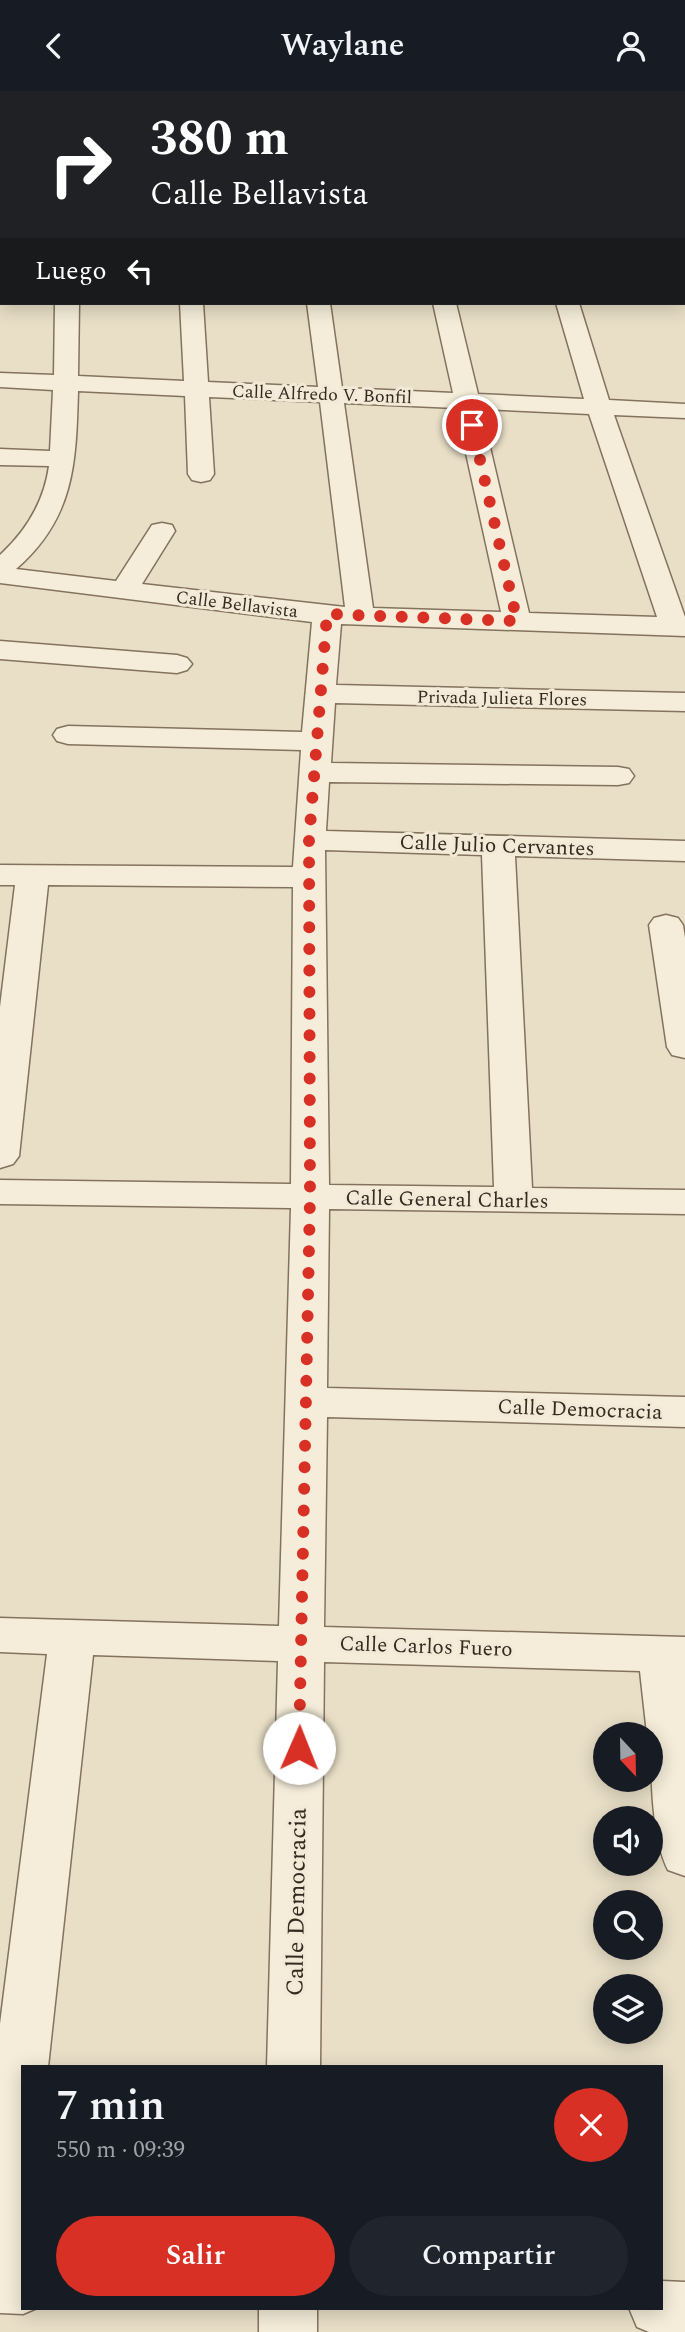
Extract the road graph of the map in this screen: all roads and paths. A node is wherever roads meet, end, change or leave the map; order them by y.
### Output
1 (66, 305) edge
2 (192, 305) edge
3 (319, 305) edge
4 (445, 305) edge
5 (569, 305) edge
6 (0, 380) edge
7 (66, 383) junction
8 (199, 389) junction
9 (330, 395) junction
10 (467, 401) junction
11 (599, 407) junction
12 (685, 411) edge
13 (0, 457) edge
14 (62, 459) junction
15 (201, 474) dead end
16 (162, 531) dead end
17 (0, 568) edge
18 (0, 575) edge
19 (125, 589) junction
20 (344, 615) junction
21 (517, 621) junction
22 (680, 626) edge
23 (0, 650) edge
24 (177, 664) dead end
25 (320, 694) junction
26 (685, 702) edge
27 (68, 735) dead end
28 (314, 757) junction
29 (618, 776) dead end
30 (498, 845) junction
31 (685, 851) edge
32 (309, 858) junction
33 (16, 876) edge
34 (666, 925) dead end
35 (685, 1047) edge
36 (0, 1156) edge
37 (0, 1192) edge
38 (310, 1196) junction
39 (514, 1201) junction
40 (685, 1202) edge
41 (306, 1402) junction
42 (685, 1412) edge
43 (0, 1635) edge
44 (72, 1636) junction
45 (301, 1642) junction
46 (673, 1654) edge
47 (685, 1856) edge
48 (21, 2065) edge
49 (293, 2065) edge
50 (21, 2067) edge
51 (0, 2245) edge
52 (0, 2286) edge
53 (21, 2287) edge
54 (663, 2308) edge
55 (685, 2309) edge
56 (288, 2310) edge
57 (288, 2332) edge

1 - 7 street
2 - 8 street
3 - 9 street, Calle Democracia
4 - 10 street
5 - 11 street
6 - 7 street, Calle Alfredo V. Bonfil
7 - 8 street, Calle Alfredo V. Bonfil
7 - 14 street
8 - 9 street, Calle Alfredo V. Bonfil
8 - 15 street
9 - 10 street, Calle Alfredo V. Bonfil
9 - 20 street, Calle Democracia
10 - 11 street, Calle Alfredo V. Bonfil
10 - 21 street
11 - 12 street, Calle Alfredo V. Bonfil
11 - 22 street
13 - 14 street
14 - 17 street
16 - 19 street
18 - 19 street, Calle Bellavista
19 - 20 street, Calle Bellavista
20 - 21 street, Calle Bellavista
20 - 25 street, Calle Democracia
21 - 22 street, Calle Bellavista
23 - 24 street
25 - 26 street, Privada Julieta Flores
25 - 28 street, Calle Democracia
27 - 28 street
28 - 29 street
28 - 32 street, Calle Democracia
30 - 31 street, Calle Julio Cervantes
30 - 32 street, Calle Julio Cervantes
30 - 39 street
32 - 33 street, Calle Julio Cervantes
32 - 38 street, Calle Democracia
33 - 36 street
34 - 35 street
37 - 38 street, Calle General Charles
38 - 39 street, Calle General Charles
38 - 41 street, Calle Democracia
39 - 40 street, Calle General Charles
41 - 42 street, Calle Democracia
41 - 45 street, Calle Democracia
43 - 44 street, Calle Carlos Fuero
44 - 45 street, Calle Carlos Fuero
44 - 48 street
45 - 46 street, Calle Carlos Fuero
45 - 49 street, Calle Democracia
46 - 47 street
50 - 51 street
52 - 53 street
54 - 55 street
56 - 57 street

